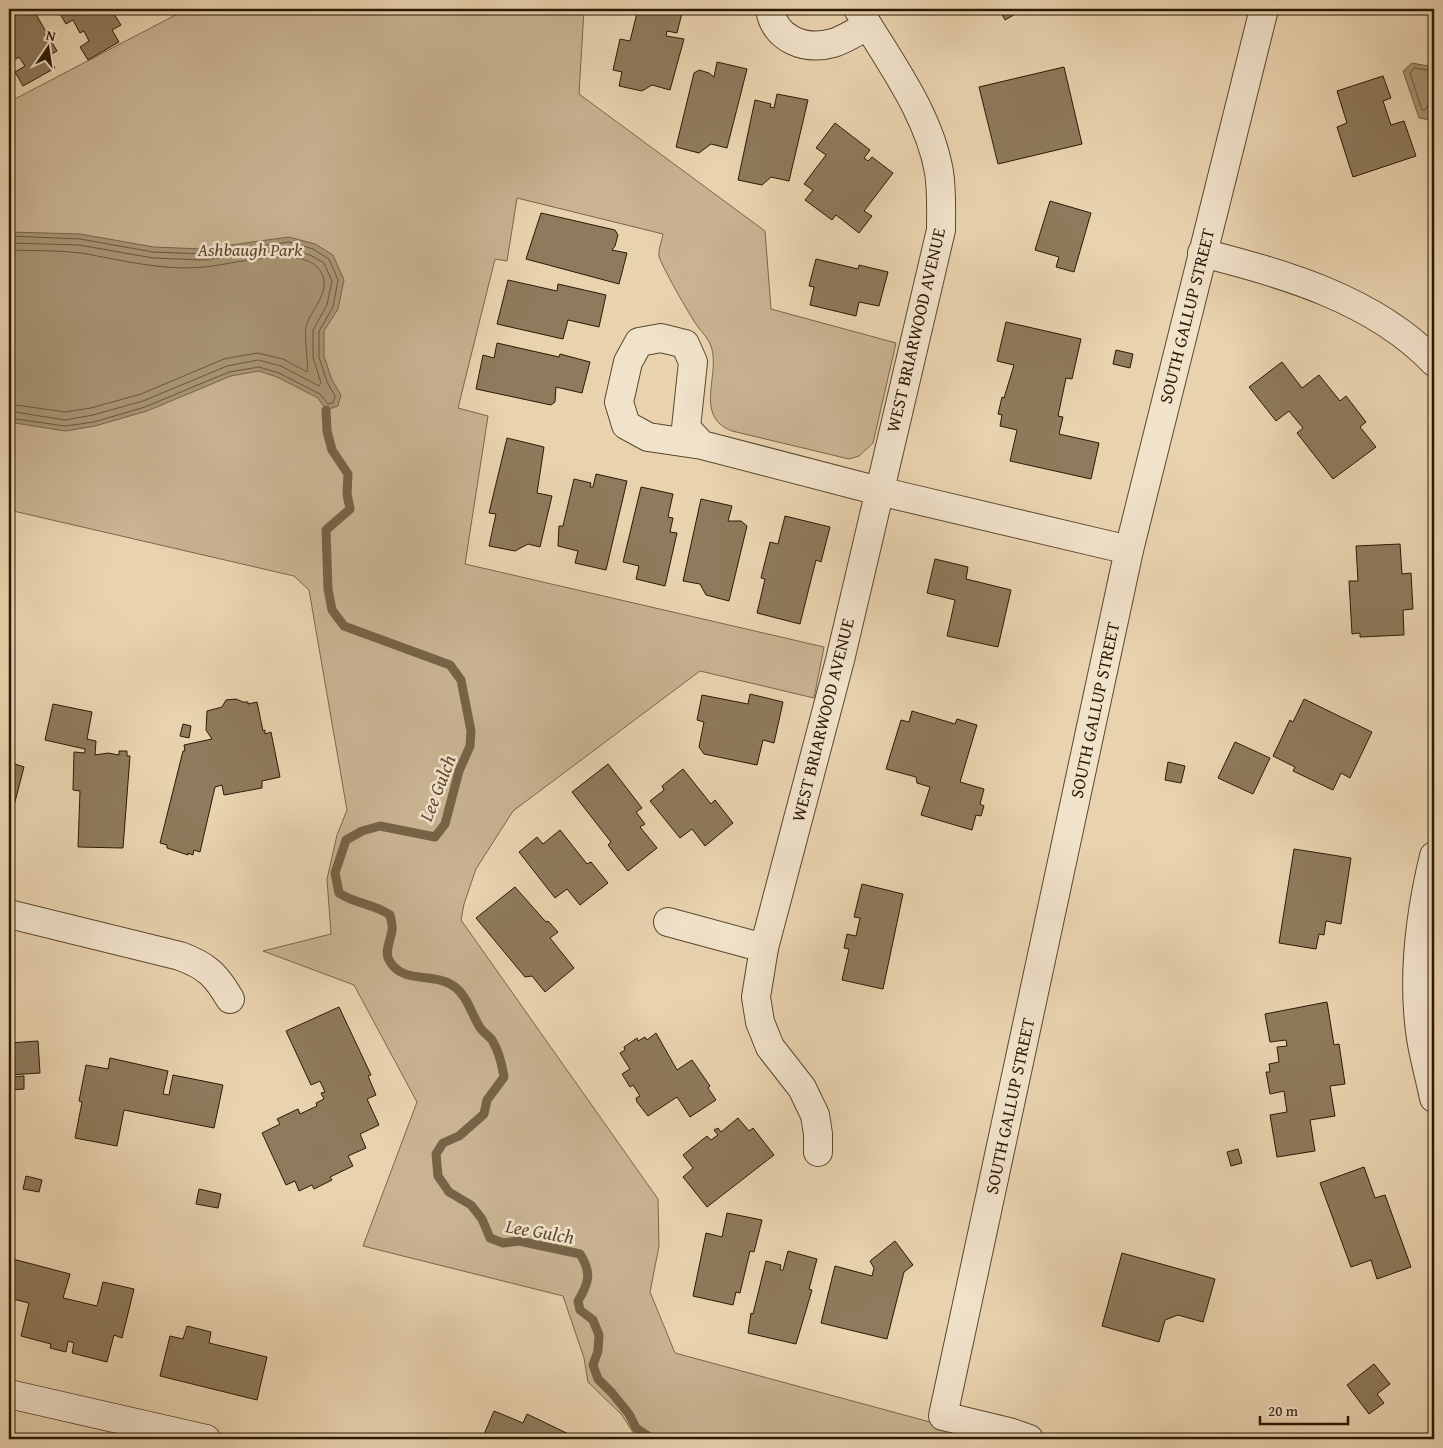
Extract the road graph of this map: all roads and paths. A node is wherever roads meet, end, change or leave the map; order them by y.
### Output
1 (770, 9) edge
2 (1264, 9) edge
3 (863, 17) edge
4 (1202, 253) junction
5 (1434, 362) edge
6 (702, 445) dead end
7 (879, 491) junction
8 (1129, 550) junction
9 (1434, 856) edge
10 (9, 914) edge
11 (668, 922) dead end
12 (764, 948) junction
13 (230, 1000) dead end
14 (1434, 1098) edge
15 (818, 1152) dead end
16 (9, 1394) edge
17 (206, 1439) edge
18 (1029, 1439) edge

1 - 3 street
2 - 4 street, SOUTH GALLUP STREET
3 - 7 street, WEST BRIARWOOD AVENUE
4 - 5 street
4 - 8 street, SOUTH GALLUP STREET
6 - 7 street
7 - 8 street
7 - 12 street, WEST BRIARWOOD AVENUE
8 - 18 street, SOUTH GALLUP STREET
9 - 14 street
10 - 13 street
11 - 12 street
12 - 15 street, WEST BRIARWOOD AVENUE
16 - 17 street

